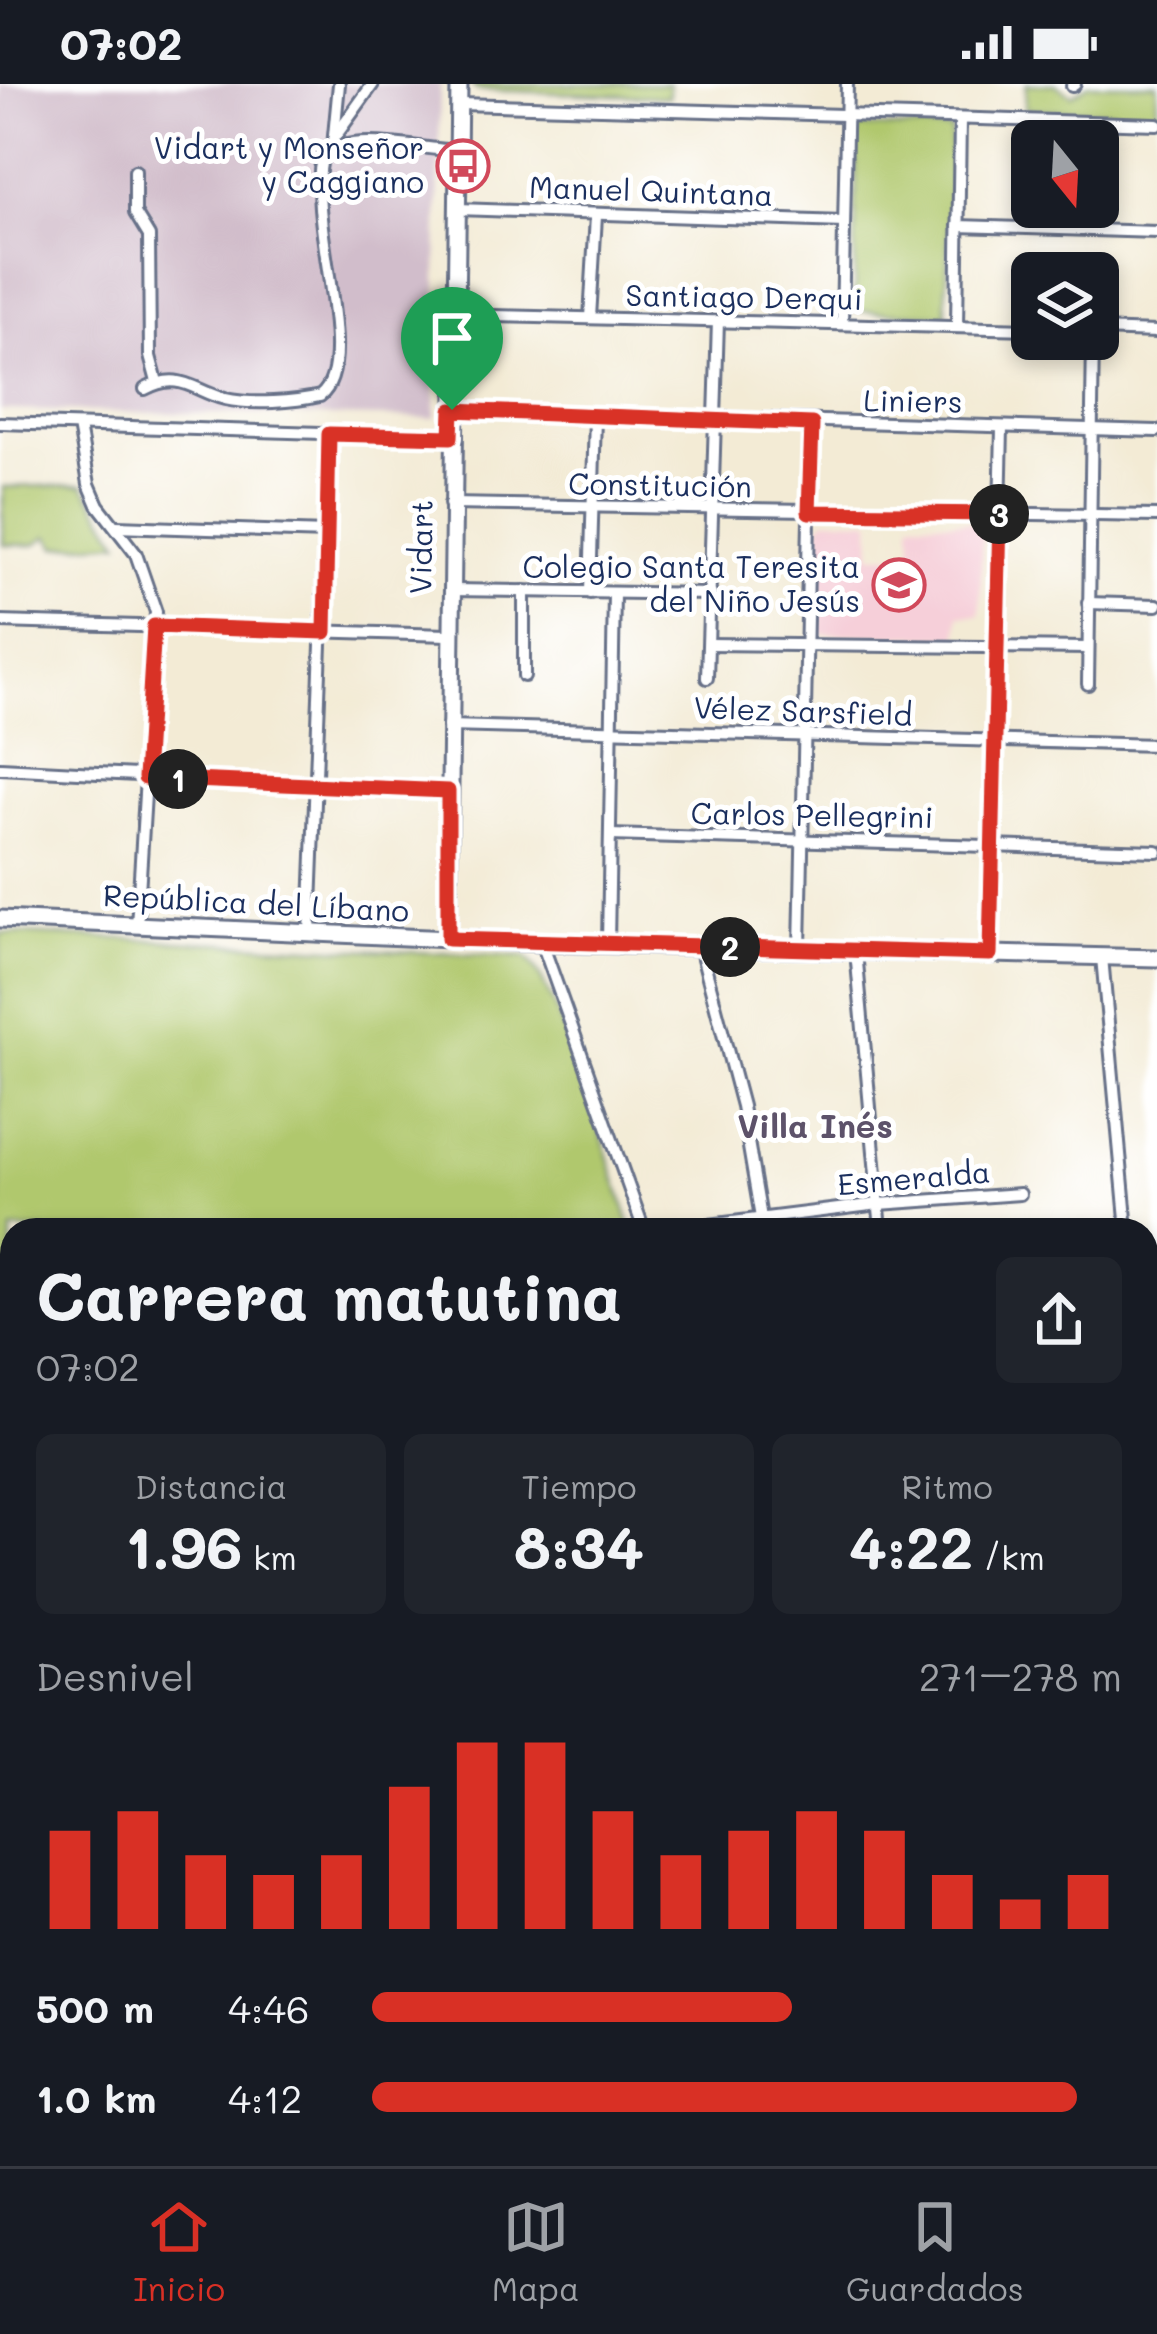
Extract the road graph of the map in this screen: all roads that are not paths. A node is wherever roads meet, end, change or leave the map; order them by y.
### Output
1 (339, 84) edge
2 (373, 84) edge
3 (459, 84) edge
4 (847, 84) edge
5 (459, 104) junction
6 (846, 119) junction
7 (960, 120) junction
8 (1157, 124) edge
9 (335, 140) junction
10 (459, 152) junction
11 (135, 171) dead end
12 (457, 209) junction
13 (596, 216) junction
14 (844, 222) junction
15 (958, 226) junction
16 (1157, 232) edge
17 (456, 315) junction
18 (590, 318) junction
19 (718, 321) junction
20 (842, 324) junction
21 (957, 327) junction
22 (1011, 328) edge
23 (1119, 331) edge
24 (1157, 332) edge
25 (1092, 360) edge
26 (158, 382) junction
27 (145, 389) dead end
28 (452, 410) junction
29 (595, 417) junction
30 (718, 419) junction
31 (0, 423) edge
32 (812, 424) junction
33 (79, 426) junction
34 (1002, 428) junction
35 (1090, 430) junction
36 (1157, 431) edge
37 (329, 434) junction
38 (451, 437) junction
39 (451, 504) junction
40 (592, 509) junction
41 (716, 510) junction
42 (809, 512) junction
43 (1000, 514) junction
44 (1088, 515) junction
45 (1157, 516) edge
46 (116, 526) junction
47 (327, 533) junction
48 (448, 590) junction
49 (524, 592) junction
50 (590, 593) junction
51 (614, 593) junction
52 (711, 594) junction
53 (1088, 603) junction
54 (1157, 605) edge
55 (0, 622) edge
56 (154, 626) junction
57 (325, 632) junction
58 (448, 635) junction
59 (709, 644) junction
60 (808, 646) junction
61 (996, 647) junction
62 (1088, 648) junction
63 (524, 676) dead end
64 (707, 678) dead end
65 (1088, 684) dead end
66 (448, 726) junction
67 (611, 730) junction
68 (805, 736) junction
69 (994, 742) junction
70 (1157, 746) edge
71 (0, 768) edge
72 (145, 778) junction
73 (320, 786) junction
74 (448, 791) junction
75 (610, 835) junction
76 (802, 841) junction
77 (991, 843) junction
78 (1157, 851) edge
79 (0, 919) edge
80 (137, 926) junction
81 (310, 934) junction
82 (448, 939) junction
83 (542, 943) junction
84 (608, 944) junction
85 (700, 946) junction
86 (800, 949) junction
87 (856, 950) junction
88 (990, 954) junction
89 (1102, 957) junction
90 (1157, 958) edge
91 (1020, 1194) dead end
92 (879, 1204) junction
93 (640, 1218) edge
94 (761, 1218) joint
95 (880, 1218) edge
96 (1126, 1218) edge

1 - 9 street
2 - 9 street
3 - 5 main road, Vidart
4 - 6 street
5 - 6 street
5 - 10 main road, Vidart
6 - 7 street
6 - 14 street
7 - 8 street
7 - 15 street
9 - 10 street
9 - 26 street
10 - 12 main road, Vidart
11 - 26 street
12 - 13 street, Manuel Quintana
12 - 17 main road, Vidart
13 - 14 street, Manuel Quintana
13 - 18 street
14 - 20 street
15 - 16 street
15 - 21 street
17 - 18 street, Santiago Derqui
17 - 28 main road, Vidart
18 - 19 street, Santiago Derqui
19 - 20 street, Santiago Derqui
19 - 30 street
20 - 21 street, Santiago Derqui
21 - 22 street, Santiago Derqui
23 - 24 street
25 - 35 street
26 - 27 street
28 - 29 street, Liniers
28 - 38 main road, Vidart
29 - 30 street, Liniers
29 - 40 street
30 - 32 street, Liniers
30 - 41 street
31 - 33 street
32 - 34 street, Liniers
32 - 42 street
33 - 37 street
33 - 46 street
34 - 35 street, Liniers
34 - 43 street
35 - 36 street, Liniers
35 - 44 street
37 - 38 street
37 - 47 street
38 - 39 main road, Vidart
39 - 40 street, Constitución
39 - 48 main road, Vidart
40 - 41 street, Constitución
40 - 50 street
41 - 42 street, Constitución
41 - 52 street
42 - 43 street, Constitución
42 - 60 street
43 - 44 street, Constitución
43 - 61 street
44 - 45 street, Constitución
44 - 53 street
46 - 47 street
46 - 56 street
47 - 57 street
48 - 49 street
48 - 58 main road, Vidart
49 - 50 street
49 - 63 street
50 - 51 street
51 - 52 street
51 - 67 street
52 - 59 street
53 - 54 street
53 - 62 street
55 - 56 street
56 - 57 street
56 - 72 street
57 - 58 street
57 - 73 street
58 - 66 main road, Vidart
59 - 60 street
59 - 64 street
60 - 61 street
60 - 68 street
61 - 62 street
61 - 69 street
62 - 65 street
66 - 67 street, Vélez Sarsfield
66 - 74 main road, Vidart
67 - 68 street, Vélez Sarsfield
67 - 75 street
68 - 69 street, Vélez Sarsfield
68 - 76 street
69 - 70 street, Vélez Sarsfield
69 - 77 street
71 - 72 street
72 - 73 street
72 - 80 street
73 - 74 street
73 - 81 street
74 - 82 main road, Vidart
75 - 76 street, Carlos Pellegrini
75 - 84 street
76 - 77 street, Carlos Pellegrini
76 - 86 street
77 - 78 street, Carlos Pellegrini
77 - 88 street
79 - 80 main road, República del Líbano
80 - 81 main road, República del Líbano
81 - 82 main road, República del Líbano
82 - 83 main road, República del Líbano
83 - 84 main road, República del Líbano
83 - 93 street
84 - 85 main road, República del Líbano
85 - 86 main road, República del Líbano
85 - 94 street
86 - 87 main road, República del Líbano
87 - 88 main road, República del Líbano
87 - 92 street
88 - 89 main road, República del Líbano
89 - 90 main road, República del Líbano
89 - 96 street
91 - 92 street, Esmeralda
92 - 94 street, Esmeralda
92 - 95 street

